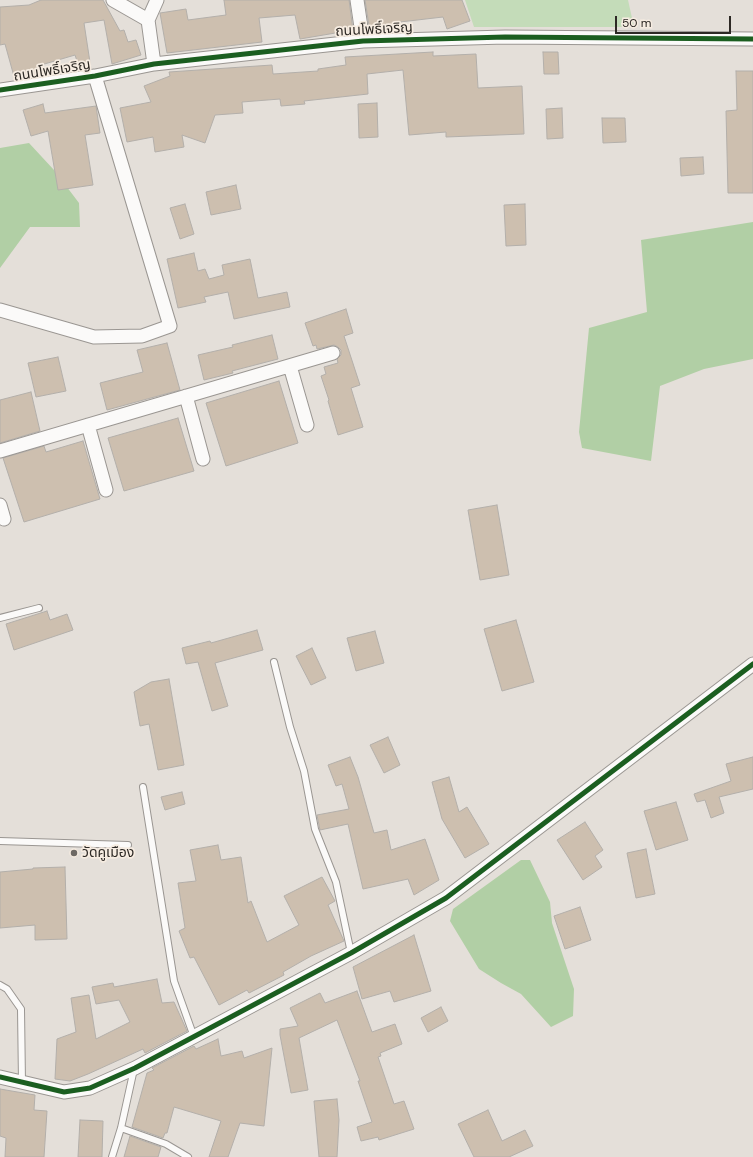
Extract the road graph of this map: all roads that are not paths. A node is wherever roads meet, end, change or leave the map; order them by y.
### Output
1 (113, 0) edge
2 (157, 0) edge
3 (357, 0) edge
4 (148, 20) junction
5 (753, 39) edge
6 (363, 41) junction
7 (154, 64) junction
8 (96, 76) junction
9 (0, 90) edge
10 (0, 310) edge
11 (333, 353) dead end
12 (290, 366) junction
13 (186, 396) junction
14 (88, 425) junction
15 (307, 425) dead end
16 (0, 451) edge
17 (203, 459) dead end
18 (106, 490) dead end
19 (0, 505) edge
20 (4, 519) dead end
21 (39, 608) dead end
22 (0, 618) edge
23 (274, 662) dead end
24 (753, 664) edge
25 (143, 787) dead end
26 (0, 841) edge
27 (128, 845) dead end
28 (351, 953) junction
29 (0, 985) edge
30 (194, 1037) junction
31 (134, 1068) junction
32 (0, 1077) edge
33 (22, 1083) junction
34 (121, 1128) junction
35 (112, 1157) edge
36 (188, 1157) edge

1 - 4 street
2 - 4 street
3 - 6 street
4 - 7 street
5 - 6 street, ถนนโพธิ์เจริญ
6 - 7 street, ถนนโพธิ์เจริญ
7 - 8 street, ถนนโพธิ์เจริญ
8 - 9 street, ถนนโพธิ์เจริญ
8 - 10 street
11 - 12 street
12 - 13 street
12 - 15 street
13 - 14 street
13 - 17 street
14 - 16 street
14 - 18 street
19 - 20 street
21 - 22 lane
23 - 28 lane
24 - 28 street
25 - 30 lane
26 - 27 lane
28 - 30 street
29 - 33 lane
30 - 31 street
31 - 33 street
31 - 34 lane
32 - 33 street
34 - 35 lane
34 - 36 lane

